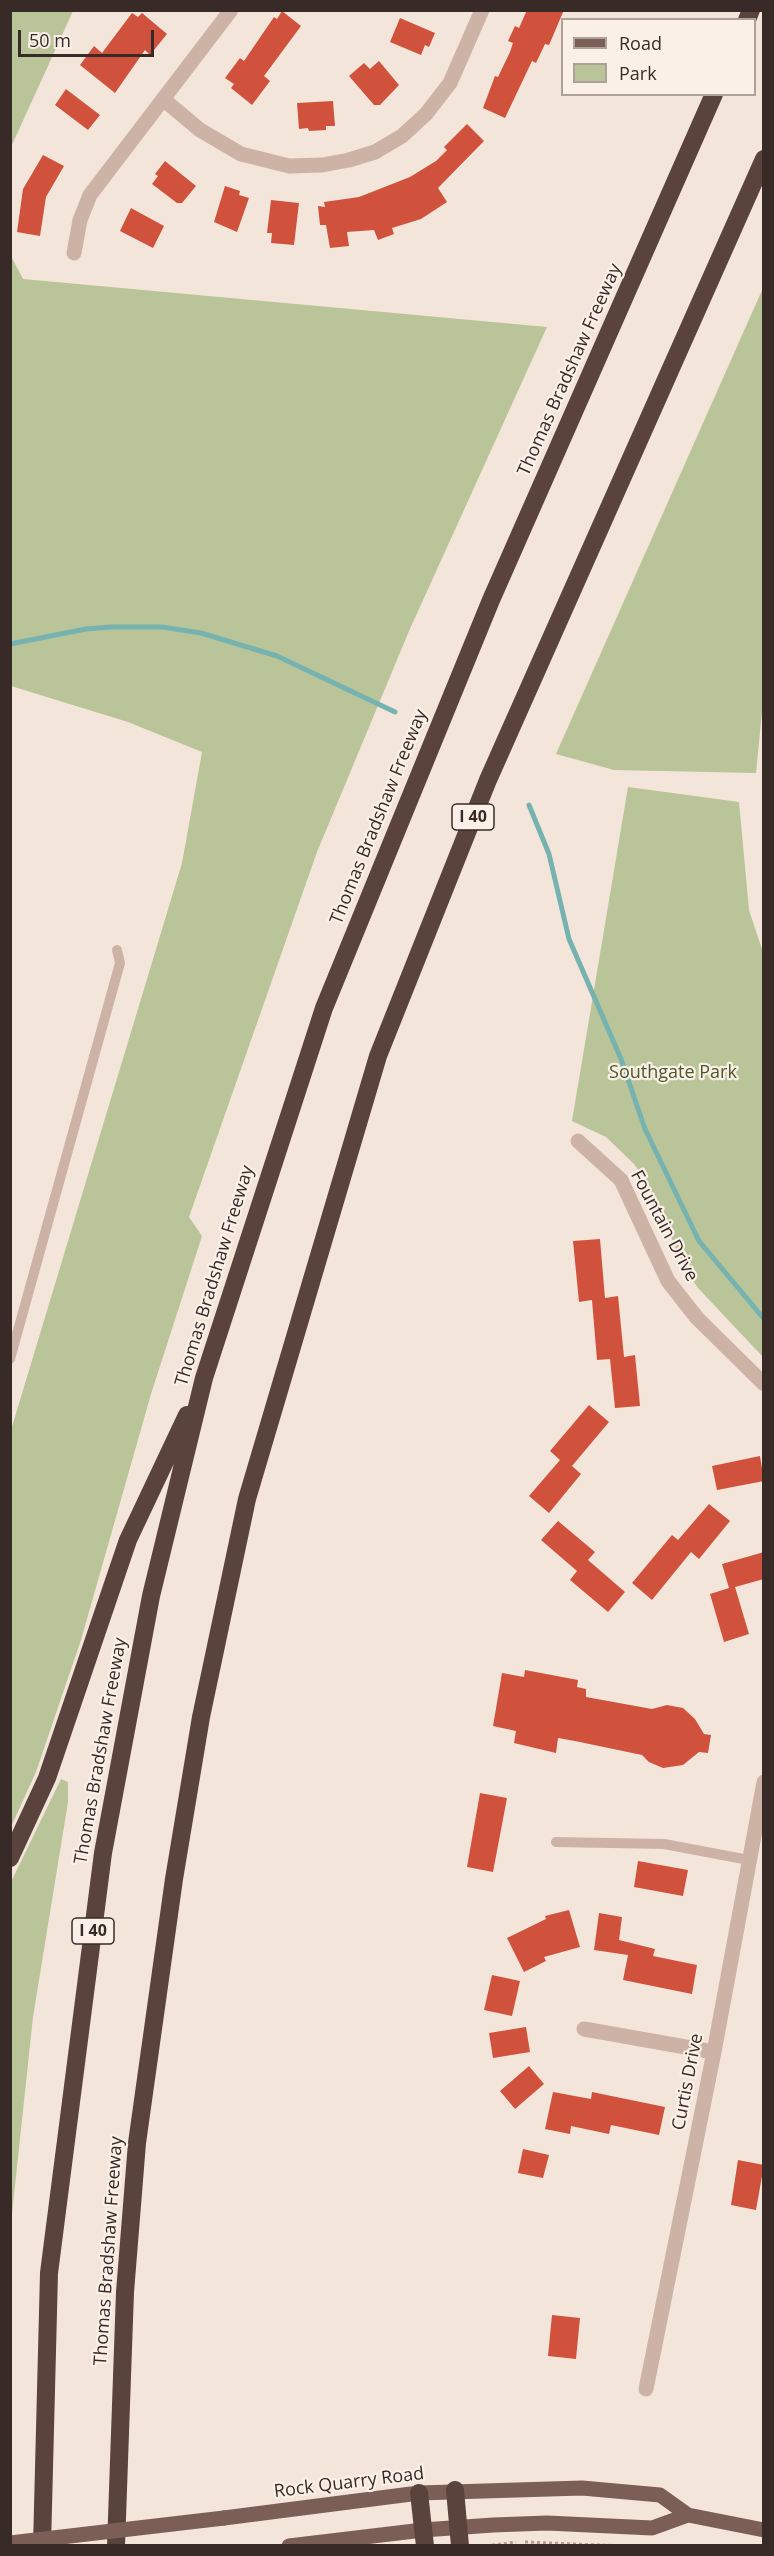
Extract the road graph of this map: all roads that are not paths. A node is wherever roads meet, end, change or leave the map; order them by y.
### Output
1 (231, 10) edge
2 (482, 10) edge
3 (713, 96) edge
4 (163, 99) junction
5 (764, 159) edge
6 (74, 253) dead end
7 (117, 950) dead end
8 (578, 1141) dead end
9 (10, 1359) edge
10 (204, 1378) junction
11 (764, 1384) edge
12 (764, 1782) edge
13 (556, 1842) dead end
14 (10, 1858) edge
15 (749, 1860) junction
16 (584, 2029) dead end
17 (714, 2052) junction
18 (646, 2389) dead end
19 (455, 2490) junction
20 (116, 2491) junction
21 (419, 2493) junction
22 (688, 2515) junction
23 (459, 2527) junction
24 (764, 2530) edge
25 (424, 2538) edge
26 (10, 2543) edge
27 (42, 2546) edge
28 (116, 2546) edge
29 (122, 2546) edge
30 (289, 2546) edge
31 (460, 2546) edge

1 - 4 street
2 - 4 street
3 - 10 highway, Thomas Bradshaw Freeway / I 40
4 - 6 street
5 - 20 highway, Thomas Bradshaw Freeway / I 40
7 - 9 lane
8 - 11 street, Fountain Drive
10 - 14 highway
10 - 27 highway, Thomas Bradshaw Freeway / I 40
12 - 15 street, Curtis Drive
13 - 15 lane
15 - 17 street, Curtis Drive
16 - 17 street
17 - 18 street, Curtis Drive
19 - 21 main road, Rock Quarry Road
19 - 22 main road, Rock Quarry Road
19 - 23 highway
20 - 28 highway, Thomas Bradshaw Freeway / I 40
20 - 29 highway
21 - 25 highway
21 - 26 main road, Rock Quarry Road, bridge
22 - 23 main road
22 - 24 main road, Rock Quarry Road
23 - 25 main road
23 - 31 highway
25 - 30 main road

